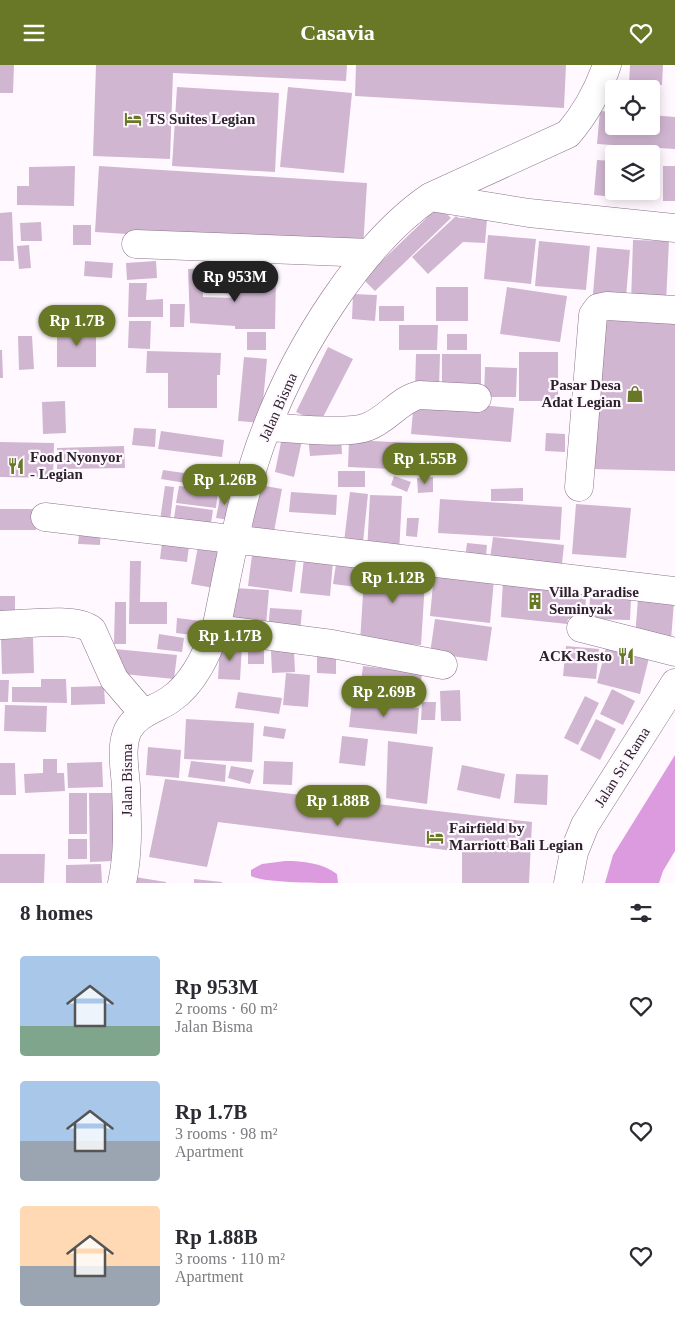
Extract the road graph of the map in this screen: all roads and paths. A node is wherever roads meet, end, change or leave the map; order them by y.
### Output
1 (606, 65) edge
2 (430, 197) junction
3 (675, 228) edge
4 (136, 244) dead end
5 (370, 253) junction
6 (675, 310) edge
7 (476, 399) dead end
8 (267, 427) junction
9 (579, 487) dead end
10 (45, 517) dead end
11 (234, 540) junction
12 (675, 591) edge
13 (0, 625) edge
14 (582, 628) dead end
15 (216, 629) junction
16 (675, 652) edge
17 (444, 665) dead end
18 (675, 683) edge
19 (144, 714) junction
20 (122, 883) edge
21 (568, 883) edge

1 - 2 street, Jalan Bisma
2 - 3 street
2 - 5 street, Jalan Bisma
4 - 5 street
5 - 8 street, Jalan Bisma
6 - 9 street
7 - 8 street
8 - 11 street, Jalan Bisma
10 - 11 street
11 - 12 street
11 - 15 street, Jalan Bisma
13 - 19 street
14 - 16 street
15 - 17 street
15 - 19 street, Jalan Bisma
18 - 21 street, Jalan Sri Rama
19 - 20 street, Jalan Bisma

